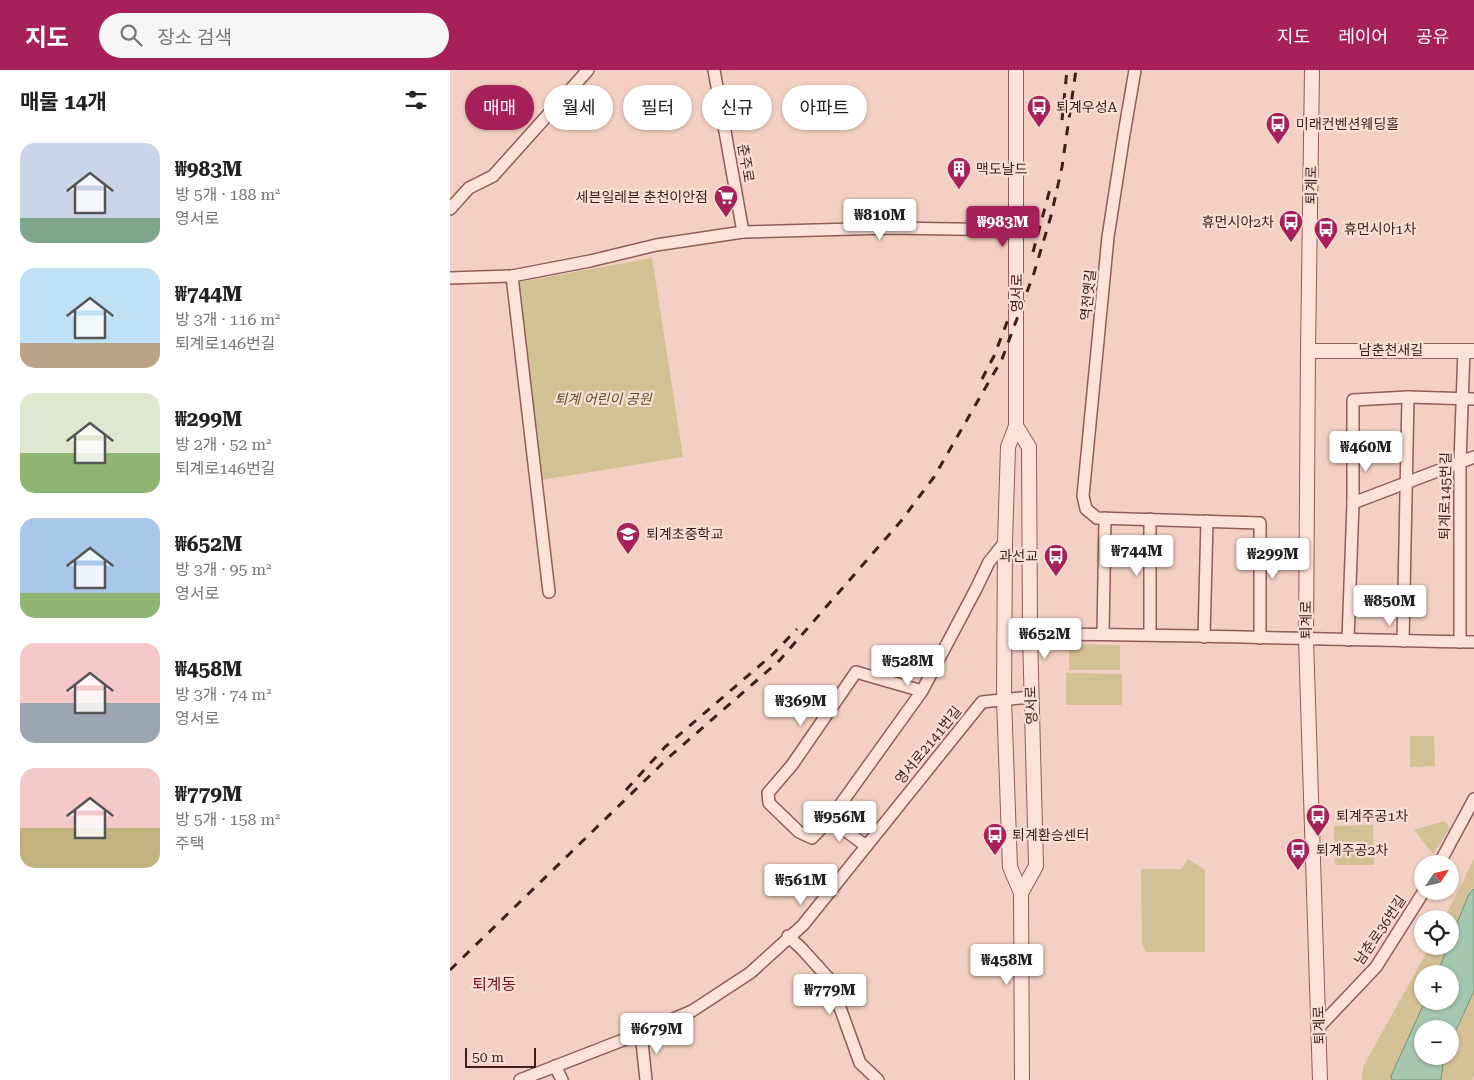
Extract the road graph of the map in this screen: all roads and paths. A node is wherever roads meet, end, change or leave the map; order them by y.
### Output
1 (588, 70) edge
2 (714, 70) edge
3 (1016, 70) edge
4 (1135, 70) edge
5 (1312, 70) edge
6 (450, 209) edge
7 (1017, 230) junction
8 (743, 232) junction
9 (512, 276) junction
10 (450, 278) edge
11 (1469, 350) edge
12 (1308, 351) junction
13 (1408, 397) junction
14 (1468, 399) edge
15 (1016, 426) junction
16 (1474, 458) edge
17 (1460, 462) junction
18 (1407, 483) junction
19 (1353, 503) junction
20 (1101, 518) junction
21 (1150, 519) junction
22 (1207, 521) junction
23 (1005, 542) junction
24 (549, 592) dead end
25 (1030, 634) junction
26 (1103, 634) junction
27 (1150, 634) junction
28 (1204, 637) junction
29 (1260, 638) junction
30 (1306, 639) junction
31 (1348, 640) junction
32 (1403, 641) junction
33 (1460, 642) junction
34 (1474, 642) edge
35 (922, 691) junction
36 (1031, 697) junction
37 (1004, 699) junction
38 (1474, 799) edge
39 (830, 819) junction
40 (866, 846) junction
41 (1444, 855) edge
42 (1020, 893) junction
43 (1418, 900) edge
44 (788, 936) junction
45 (1319, 1027) junction
46 (641, 1033) junction
47 (555, 1066) junction
48 (520, 1080) edge
49 (562, 1080) edge
50 (646, 1080) edge
51 (878, 1080) edge
52 (1022, 1080) edge
53 (1320, 1080) edge

1 - 6 street
2 - 8 street, 춘주로
3 - 7 street, 영서로
4 - 20 street, 역전옛길
5 - 12 street, 퇴계로
7 - 8 street
7 - 15 street, 영서로
8 - 9 street
9 - 10 street
9 - 24 street
11 - 12 street, 남춘천새길
11 - 14 street, 퇴계로145번길
12 - 30 street, 퇴계로
13 - 14 street
13 - 18 street
13 - 19 street
14 - 17 street, 퇴계로145번길
15 - 23 street, 영서로
15 - 25 street, 영서로
16 - 17 street
17 - 18 street
17 - 33 street, 퇴계로145번길
18 - 19 street
18 - 32 street
19 - 31 street
20 - 21 street
20 - 26 street
21 - 22 street
21 - 27 street
22 - 28 street
22 - 29 street
23 - 35 street
23 - 37 street, 영서로
25 - 26 street
25 - 36 street, 영서로
26 - 27 street
27 - 28 street
28 - 29 street
29 - 30 street
30 - 31 street
30 - 45 street, 퇴계로
31 - 32 street
32 - 33 street
33 - 34 street
35 - 39 street
35 - 39 street
36 - 37 street, 영서로2141번길
36 - 42 street, 영서로
37 - 40 street, 영서로2141번길
37 - 42 street, 영서로
38 - 41 street
39 - 40 street
40 - 44 street, 영서로2141번길
42 - 52 street, 영서로
43 - 45 street, 남춘로36번길
44 - 46 street, 영서로2141번길
44 - 51 street
45 - 53 street, 퇴계로
46 - 47 street, 영서로2141번길
46 - 50 street
47 - 48 street, 영서로2141번길
47 - 49 street

